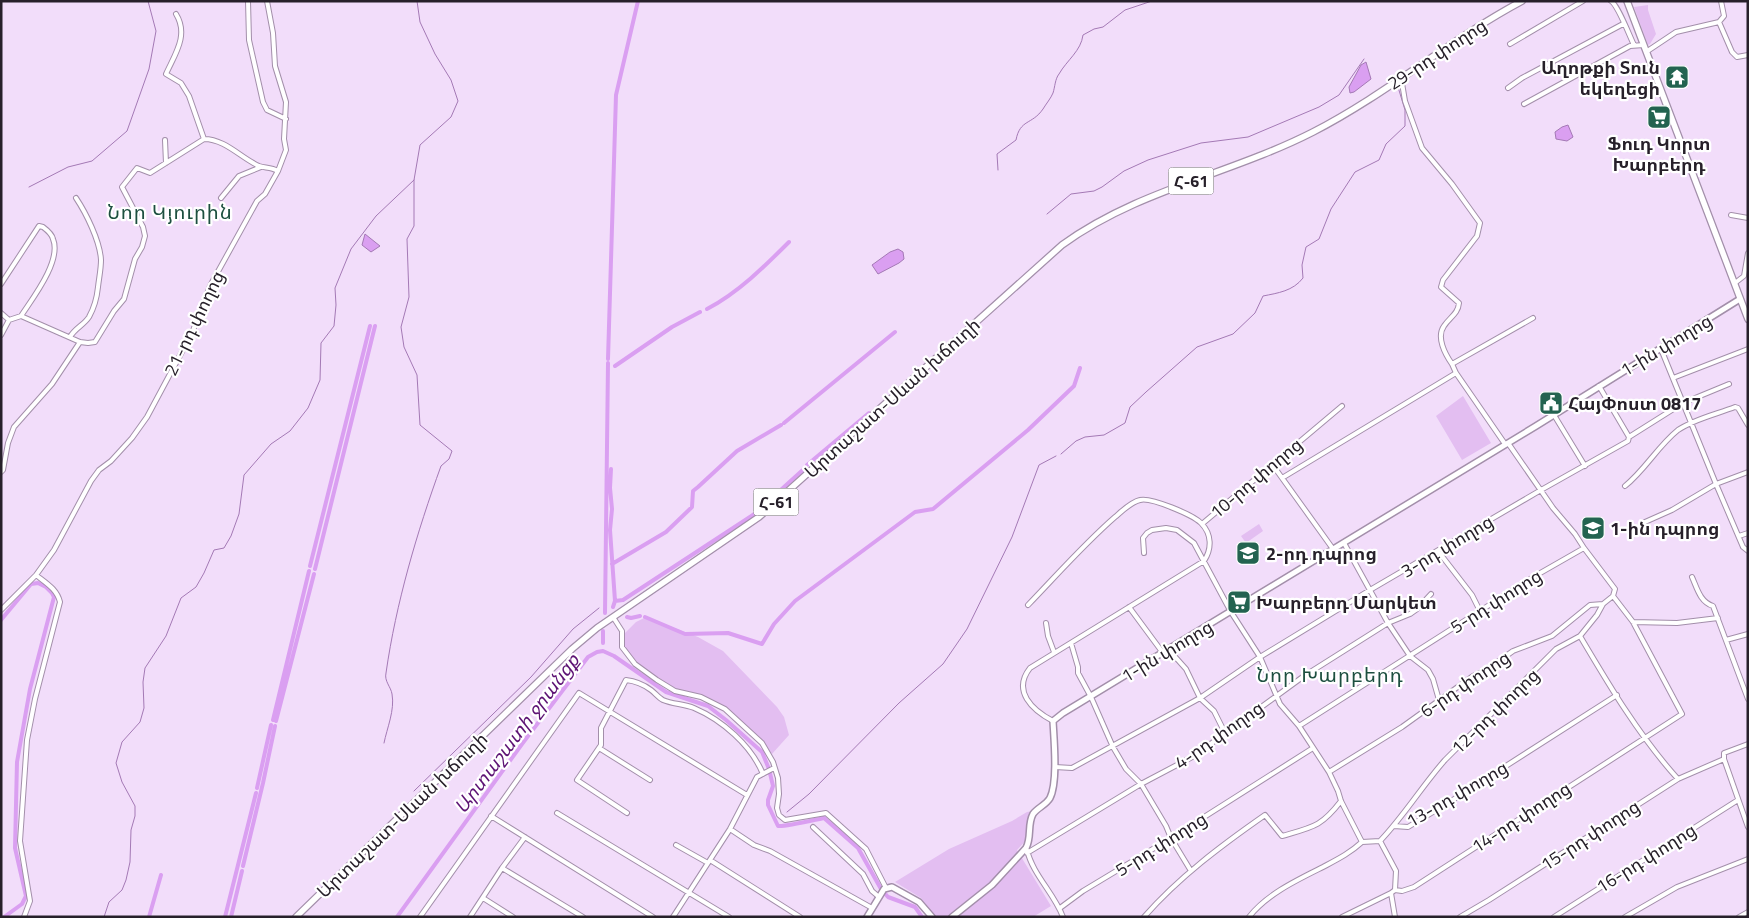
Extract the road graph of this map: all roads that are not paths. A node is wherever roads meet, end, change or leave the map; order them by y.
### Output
1 (248, 1) edge
2 (267, 1) edge
3 (1522, 1) edge
4 (1583, 1) edge
5 (1611, 1) edge
6 (1627, 1) edge
7 (1721, 1) edge
8 (176, 14) dead end
9 (1719, 22) junction
10 (1623, 24) junction
11 (1510, 44) dead end
12 (1634, 45) junction
13 (1645, 48) junction
14 (1748, 55) edge
15 (1401, 77) junction
16 (1508, 88) dead end
17 (1379, 92) joint
18 (1524, 104) dead end
19 (286, 119) junction
20 (204, 139) junction
21 (165, 140) dead end
22 (166, 163) junction
23 (261, 167) junction
24 (278, 171) junction
25 (76, 198) dead end
26 (221, 198) dead end
27 (1730, 215) dead end
28 (1748, 218) edge
29 (1748, 253) edge
30 (1735, 283) junction
31 (1, 284) edge
32 (1740, 300) junction
33 (1, 313) edge
34 (21, 316) junction
35 (1533, 318) dead end
36 (1748, 319) edge
37 (9, 320) junction
38 (1, 335) edge
39 (70, 337) junction
40 (80, 342) junction
41 (1661, 349) junction
42 (1748, 349) edge
43 (1452, 364) junction
44 (1456, 373) junction
45 (1673, 378) junction
46 (1729, 384) dead end
47 (1599, 386) junction
48 (1683, 403) junction
49 (1342, 406) dead end
50 (1554, 415) junction
51 (1691, 424) junction
52 (1748, 425) edge
53 (1629, 438) junction
54 (1507, 443) junction
55 (1272, 464) junction
56 (1585, 466) junction
57 (2, 471) edge
58 (1748, 472) edge
59 (1282, 478) junction
60 (1716, 484) junction
61 (1625, 486) dead end
62 (1541, 490) junction
63 (1645, 522) dead end
64 (1202, 524) junction
65 (1748, 533) edge
66 (1739, 536) junction
67 (1344, 543) junction
68 (1584, 548) junction
69 (1333, 549) junction
70 (1438, 551) junction
71 (1748, 551) edge
72 (1144, 553) dead end
73 (1204, 561) junction
74 (36, 574) junction
75 (1692, 577) dead end
76 (1370, 590) junction
77 (1431, 594) dead end
78 (1613, 596) junction
79 (1603, 604) junction
80 (1028, 605) dead end
81 (1129, 606) junction
82 (1, 610) edge
83 (1480, 611) junction
84 (1231, 612) junction
85 (614, 617) junction
86 (1718, 618) junction
87 (1633, 622) junction
88 (1388, 623) junction
89 (1046, 624) dead end
90 (1748, 634) edge
91 (1580, 636) junction
92 (1726, 640) junction
93 (1071, 643) junction
94 (1166, 651) junction
95 (1054, 652) junction
96 (1410, 656) junction
97 (1260, 657) junction
98 (1616, 694) junction
99 (1277, 695) junction
100 (1091, 697) junction
101 (1200, 698) junction
102 (1748, 699) edge
103 (1439, 700) junction
104 (609, 711) junction
105 (1053, 721) junction
106 (1299, 726) junction
107 (1225, 732) junction
108 (1645, 739) junction
109 (1748, 744) edge
110 (1113, 747) junction
111 (599, 748) junction
112 (1313, 748) junction
113 (1724, 759) junction
114 (1055, 766) junction
115 (774, 768) junction
116 (1329, 772) junction
117 (763, 774) junction
118 (1678, 779) junction
119 (650, 780) dead end
120 (1141, 784) junction
121 (747, 795) junction
122 (1738, 800) junction
123 (1341, 801) junction
124 (628, 812) dead end
125 (557, 813) dead end
126 (491, 816) junction
127 (1394, 826) junction
128 (813, 827) dead end
129 (1748, 827) edge
130 (730, 829) junction
131 (525, 838) junction
132 (1171, 838) junction
133 (1380, 841) junction
134 (1362, 842) junction
135 (676, 845) dead end
136 (1027, 850) junction
137 (1748, 859) edge
138 (709, 861) junction
139 (502, 868) junction
140 (1190, 872) junction
141 (1393, 891) junction
142 (883, 892) junction
143 (689, 893) junction
144 (483, 898) junction
145 (872, 908) junction
146 (1060, 908) junction
147 (1748, 912) edge
148 (868, 916) edge
149 (24, 917) edge
150 (296, 917) edge
151 (420, 917) edge
152 (470, 917) edge
153 (513, 917) edge
154 (583, 917) edge
155 (653, 917) edge
156 (674, 917) edge
157 (729, 917) edge
158 (800, 917) edge
159 (932, 917) edge
160 (952, 917) edge
161 (1063, 917) edge
162 (1144, 917) edge
163 (1249, 917) edge
164 (1342, 917) edge
165 (1395, 917) edge
166 (1460, 917) edge
167 (1554, 917) edge
168 (1625, 917) edge
169 (1740, 917) edge

1 - 19 street
2 - 19 street, 21-րդ փողոց
3 - 15 main road, 29-րդ փողոց / Հ-61
4 - 11 street, 29-րդ փողոց
5 - 10 street
6 - 13 main road
7 - 9 street
8 - 20 street
9 - 13 street
9 - 14 street
10 - 12 street
10 - 16 street
12 - 13 street
12 - 18 street
13 - 30 main road
15 - 17 main road, 29-րդ փողոց / Հ-61
15 - 43 street
17 - 85 main road, Արտաշատ-Սևան խճուղի / Հ-61
19 - 24 street, 21-րդ փողոց
20 - 22 street
20 - 23 street
21 - 22 street
22 - 40 street
23 - 24 street
23 - 26 street
24 - 74 street, 21-րդ փողոց
25 - 39 street
27 - 28 street
29 - 30 street
30 - 32 main road
31 - 34 street
32 - 36 main road
32 - 41 main road, 1-ին փողոց
33 - 37 street
34 - 37 street
34 - 39 street
35 - 43 street
37 - 38 street
39 - 40 street
40 - 57 street
41 - 45 street
41 - 47 main road, 1-ին փողոց
42 - 45 street
43 - 44 street
44 - 54 street
44 - 59 street, 10-րդ փողոց
45 - 48 street
46 - 48 street, 3-րդ փողոց
47 - 50 main road, 1-ին փողոց
47 - 53 street
48 - 51 street
48 - 53 street, 3-րդ փողոց
49 - 55 street, 10-րդ փողոց
50 - 54 main road, 1-ին փողոց
50 - 56 street
51 - 52 street
51 - 60 street
51 - 61 street
53 - 56 street, 3-րդ փողոց
54 - 62 street
54 - 67 main road, 1-ին փողոց
55 - 59 street
55 - 64 street, 10-րդ փողոց
56 - 62 street, 3-րդ փողոց
58 - 60 street
59 - 69 street
60 - 63 street
60 - 66 street
62 - 68 street
62 - 70 street, 3-րդ փողոց
64 - 73 street
64 - 80 street, 10-րդ փողոց
65 - 66 street
66 - 71 street
67 - 69 main road, 1-ին փողոց
67 - 76 street
68 - 78 street
68 - 83 street, 5-րդ փողոց
69 - 84 main road, 1-ին փողոց
70 - 76 street, 3-րդ փողոց
70 - 83 street
72 - 73 street
73 - 81 street
73 - 84 street
74 - 82 street, 21-րդ փողոց
74 - 149 street
75 - 86 street
76 - 88 street
76 - 97 street, 3-րդ փողոց
77 - 88 street, 4-րդ փողոց
78 - 79 street
78 - 87 street
79 - 91 street, 12-րդ փողոց
79 - 103 street, 6-րդ փողոց
81 - 93 street
81 - 94 street
83 - 96 street, 5-րդ փողոց
84 - 94 main road, 1-ին փողոց
84 - 97 street
85 - 115 street
85 - 150 main road, Արտաշատ-Սևան խճուղի / Հ-61
86 - 87 street
86 - 92 street
87 - 108 street, 14-րդ փողոց
88 - 96 street
88 - 99 street, 4-րդ փողոց
89 - 95 street
90 - 92 street
91 - 98 street
91 - 127 street, 12-րդ փողոց
92 - 102 street
93 - 95 street
93 - 100 street
94 - 100 main road, 1-ին փողոց
94 - 101 street
95 - 105 street
96 - 103 street
96 - 106 street, 5-րդ փողոց
97 - 99 street
97 - 101 street, 3-րդ փողոց
98 - 108 street
98 - 127 street, 13-րդ փողոց
99 - 106 street
99 - 107 street, 4-րդ փողոց
100 - 105 main road, 1-ին փողոց
100 - 110 street
101 - 107 street
101 - 110 street, 3-րդ փողոց
103 - 116 street, 6-րդ փողոց
104 - 111 street
104 - 117 street
104 - 121 street
104 - 126 street
105 - 114 main road
106 - 112 street
107 - 120 street, 4-րդ փողոց
108 - 118 street
108 - 141 street, 14-րդ փողոց
109 - 113 street, 15-րդ փողոց
110 - 114 street, 3-րդ փողոց
110 - 120 street
111 - 119 street
111 - 124 street
112 - 116 street
112 - 132 street, 5-րդ փողոց
113 - 118 street, 15-րդ փողոց
113 - 122 street
114 - 136 main road
115 - 117 street
115 - 142 street
116 - 123 street
117 - 121 street
118 - 166 street, 15-րդ փողոց
120 - 132 street
120 - 136 street, 4-րդ փողոց
121 - 130 street
122 - 129 street
122 - 167 street, 16-րդ փողոց
123 - 134 street
123 - 140 street
125 - 143 street
126 - 131 street
126 - 151 street
127 - 133 street, 13-րդ փողոց
128 - 142 street
130 - 138 street
130 - 145 street
131 - 139 street
131 - 155 street
132 - 140 street
132 - 146 street, 5-րդ փողոց
133 - 134 street
133 - 141 street
134 - 163 street
135 - 138 street
136 - 146 street
136 - 160 main road
137 - 168 street
138 - 143 street
138 - 158 street
139 - 144 street
139 - 154 street
140 - 162 street
141 - 164 street, 14-րդ փողոց
141 - 165 street
142 - 145 main road
142 - 159 main road
143 - 156 street
143 - 157 street
144 - 152 street
144 - 153 street
145 - 148 main road
146 - 161 street
147 - 169 street

